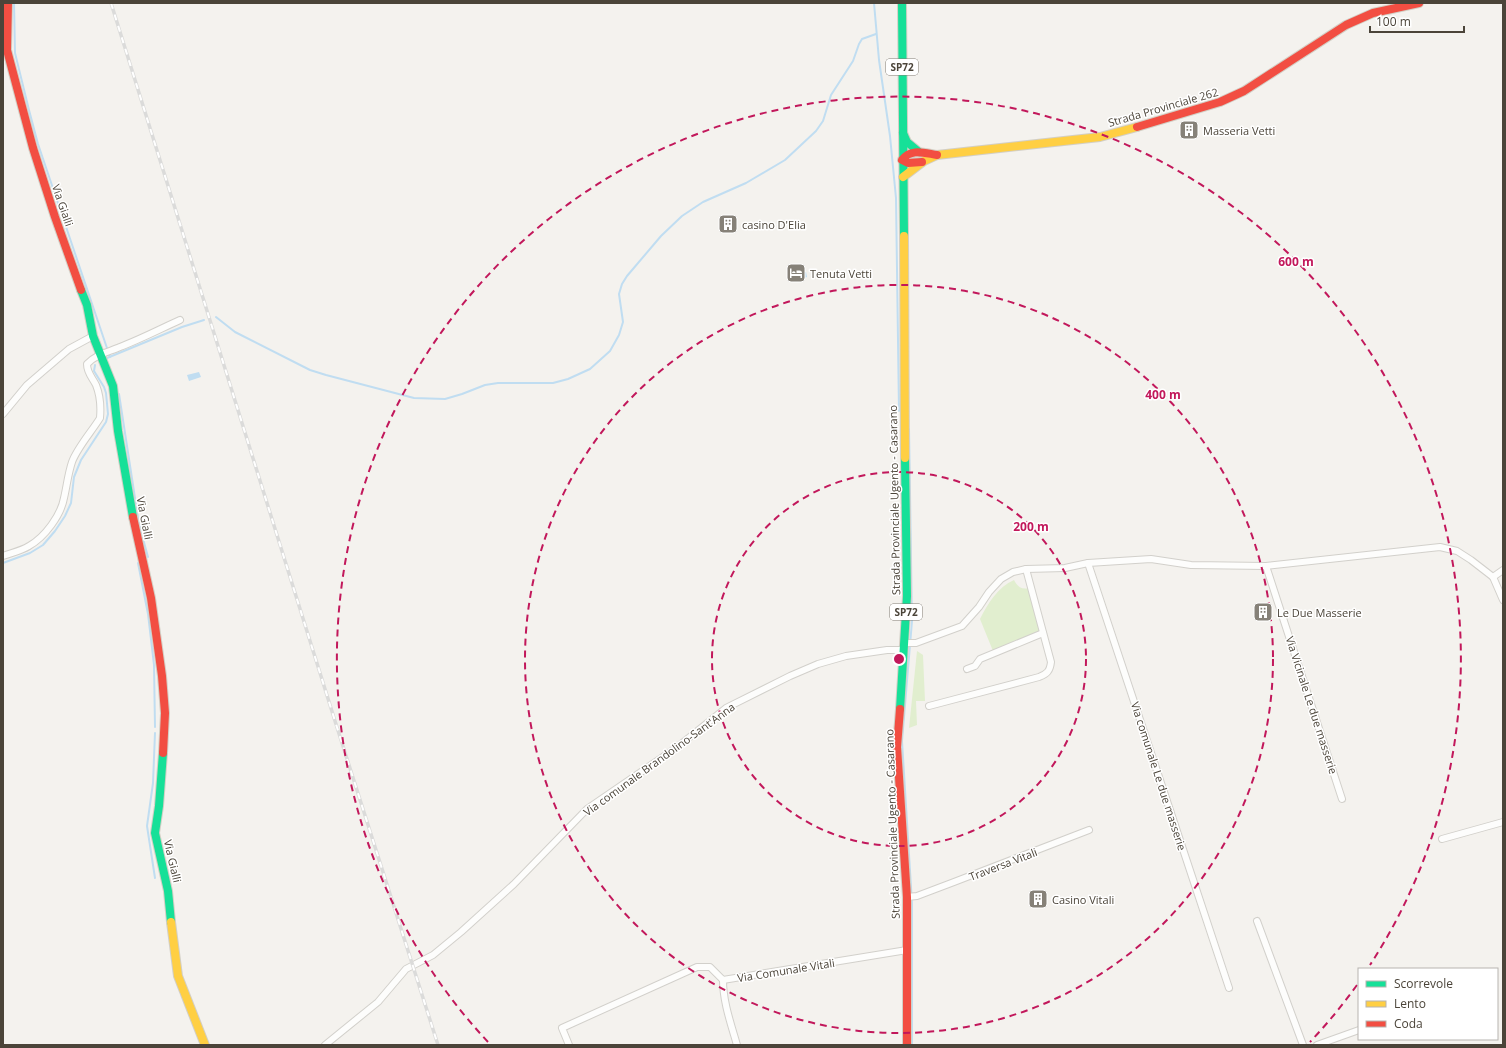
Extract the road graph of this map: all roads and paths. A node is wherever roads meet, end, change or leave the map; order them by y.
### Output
1 (8, 3) edge
2 (902, 3) edge
3 (1419, 3) edge
4 (902, 130) junction
5 (919, 152) junction
6 (938, 156) junction
7 (902, 160) junction
8 (924, 161) junction
9 (903, 177) junction
10 (180, 320) dead end
11 (93, 336) junction
12 (102, 354) junction
13 (3, 414) edge
14 (3, 556) edge
15 (1088, 563) junction
16 (1266, 566) junction
17 (1026, 569) junction
18 (1503, 570) edge
19 (1492, 577) junction
20 (1503, 600) edge
21 (1043, 633) junction
22 (904, 646) junction
23 (967, 669) dead end
24 (929, 706) dead end
25 (1342, 799) dead end
26 (1503, 822) edge
27 (1088, 830) dead end
28 (1442, 839) dead end
29 (907, 897) junction
30 (1257, 921) dead end
31 (907, 950) junction
32 (723, 980) junction
33 (1229, 988) dead end
34 (1358, 1030) edge
35 (204, 1045) edge
36 (325, 1045) edge
37 (569, 1045) edge
38 (737, 1045) edge
39 (907, 1045) edge
40 (1303, 1045) edge
41 (1317, 1045) edge

1 - 11 street, Via Gialli
2 - 4 street, Strada Provinciale Ugento - Casarano / SP72
3 - 6 street, Strada Provinciale 262
4 - 5 street
4 - 7 street, Strada Provinciale Ugento - Casarano / SP72
5 - 6 street
5 - 7 street
6 - 8 street
7 - 8 street
7 - 9 street, Strada Provinciale Ugento - Casarano / SP72
8 - 9 street
9 - 22 street, Strada Provinciale Ugento - Casarano / SP72
10 - 12 street
11 - 12 street, Via Gialli
11 - 13 street
12 - 14 street
12 - 35 street, Via Gialli
15 - 16 street, Via comunale Brandolino-Sant'Anna
15 - 17 street, Via comunale Brandolino-Sant'Anna
15 - 33 street, Via comunale Le due masserie
16 - 19 street, Via comunale Brandolino-Sant'Anna
16 - 25 street, Via Vicinale Le due masserie
17 - 21 street
17 - 22 street, Via comunale Brandolino-Sant'Anna
18 - 19 street
19 - 20 street
21 - 23 street
21 - 24 street
22 - 29 street, Strada Provinciale Ugento - Casarano / SP72
22 - 36 street, Via comunale Brandolino-Sant'Anna
26 - 28 street
27 - 29 street, Traversa Vitali
29 - 31 street, Strada Provinciale Ugento - Casarano / SP72
30 - 40 street
31 - 32 street, Via Comunale Vitali
31 - 39 street, Strada Provinciale Ugento - Casarano / SP72
32 - 37 street, Via Comunale Vitali
32 - 38 street
34 - 41 street

